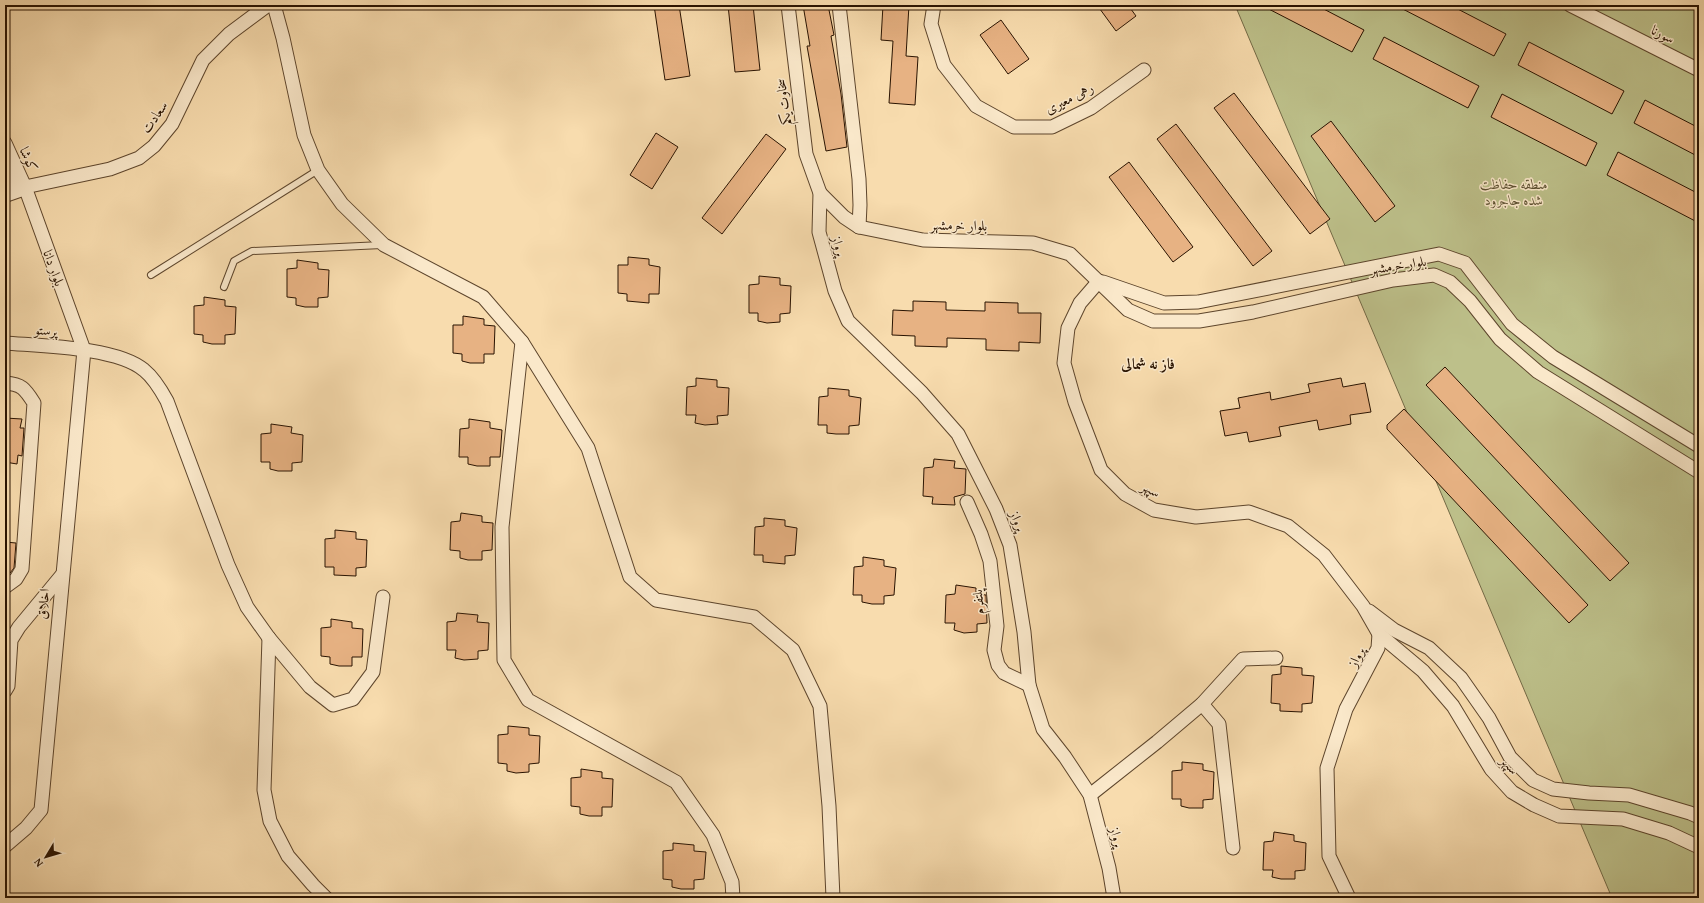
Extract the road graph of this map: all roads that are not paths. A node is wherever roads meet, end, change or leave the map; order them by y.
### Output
1 (268, 5) edge
2 (274, 5) edge
3 (788, 5) edge
4 (839, 5) edge
5 (934, 5) edge
6 (1570, 5) edge
7 (1144, 70) dead end
8 (1699, 70) edge
9 (5, 143) edge
10 (318, 170) junction
11 (5, 175) edge
12 (25, 187) junction
13 (820, 193) junction
14 (5, 194) edge
15 (859, 227) junction
16 (384, 245) junction
17 (151, 275) dead end
18 (1099, 281) junction
19 (224, 287) dead end
20 (522, 342) junction
21 (5, 343) edge
22 (84, 350) junction
23 (5, 383) edge
24 (1699, 446) edge
25 (1699, 472) edge
26 (967, 502) dead end
27 (62, 575) junction
28 (5, 587) edge
29 (383, 597) dead end
30 (1363, 606) junction
31 (1380, 634) junction
32 (268, 638) junction
33 (1276, 658) dead end
34 (1029, 685) junction
35 (5, 691) edge
36 (1202, 704) junction
37 (1090, 796) junction
38 (1699, 817) edge
39 (5, 846) edge
40 (1699, 847) edge
41 (1233, 848) dead end
42 (326, 898) edge
43 (732, 898) edge
44 (833, 898) edge
45 (1114, 898) edge
46 (1349, 898) edge

1 - 12 street, سعادت
2 - 10 street
3 - 13 street, سخاوت یکم
4 - 15 street
5 - 7 street, رهی معیری
6 - 8 street, سورنا
9 - 12 street, کوشا
10 - 16 street
10 - 17 lane
11 - 12 street
12 - 14 street
12 - 22 street, بلوار دانا
13 - 15 street, بلوار خرمشهر
13 - 34 street, پرواز
15 - 18 street, بلوار خرمشهر
16 - 19 lane
16 - 20 street
18 - 24 street, بلوار خرمشهر
18 - 25 street, بلوار خرمشهر
18 - 30 street, سپهر
20 - 43 street
20 - 44 street
21 - 22 street, پرستو
22 - 27 street, اخلاق
22 - 32 street, پرستو
23 - 28 street
26 - 34 street, پلتفرم
27 - 35 street
27 - 39 street, اخلاق
29 - 32 street, پرستو
30 - 31 street, سپهر
30 - 38 street, سپهر
31 - 40 street, سپهر
31 - 46 street, پرواز
32 - 42 street
33 - 36 street
34 - 37 street, پرواز
36 - 37 street
36 - 41 street
37 - 45 street, پرواز

